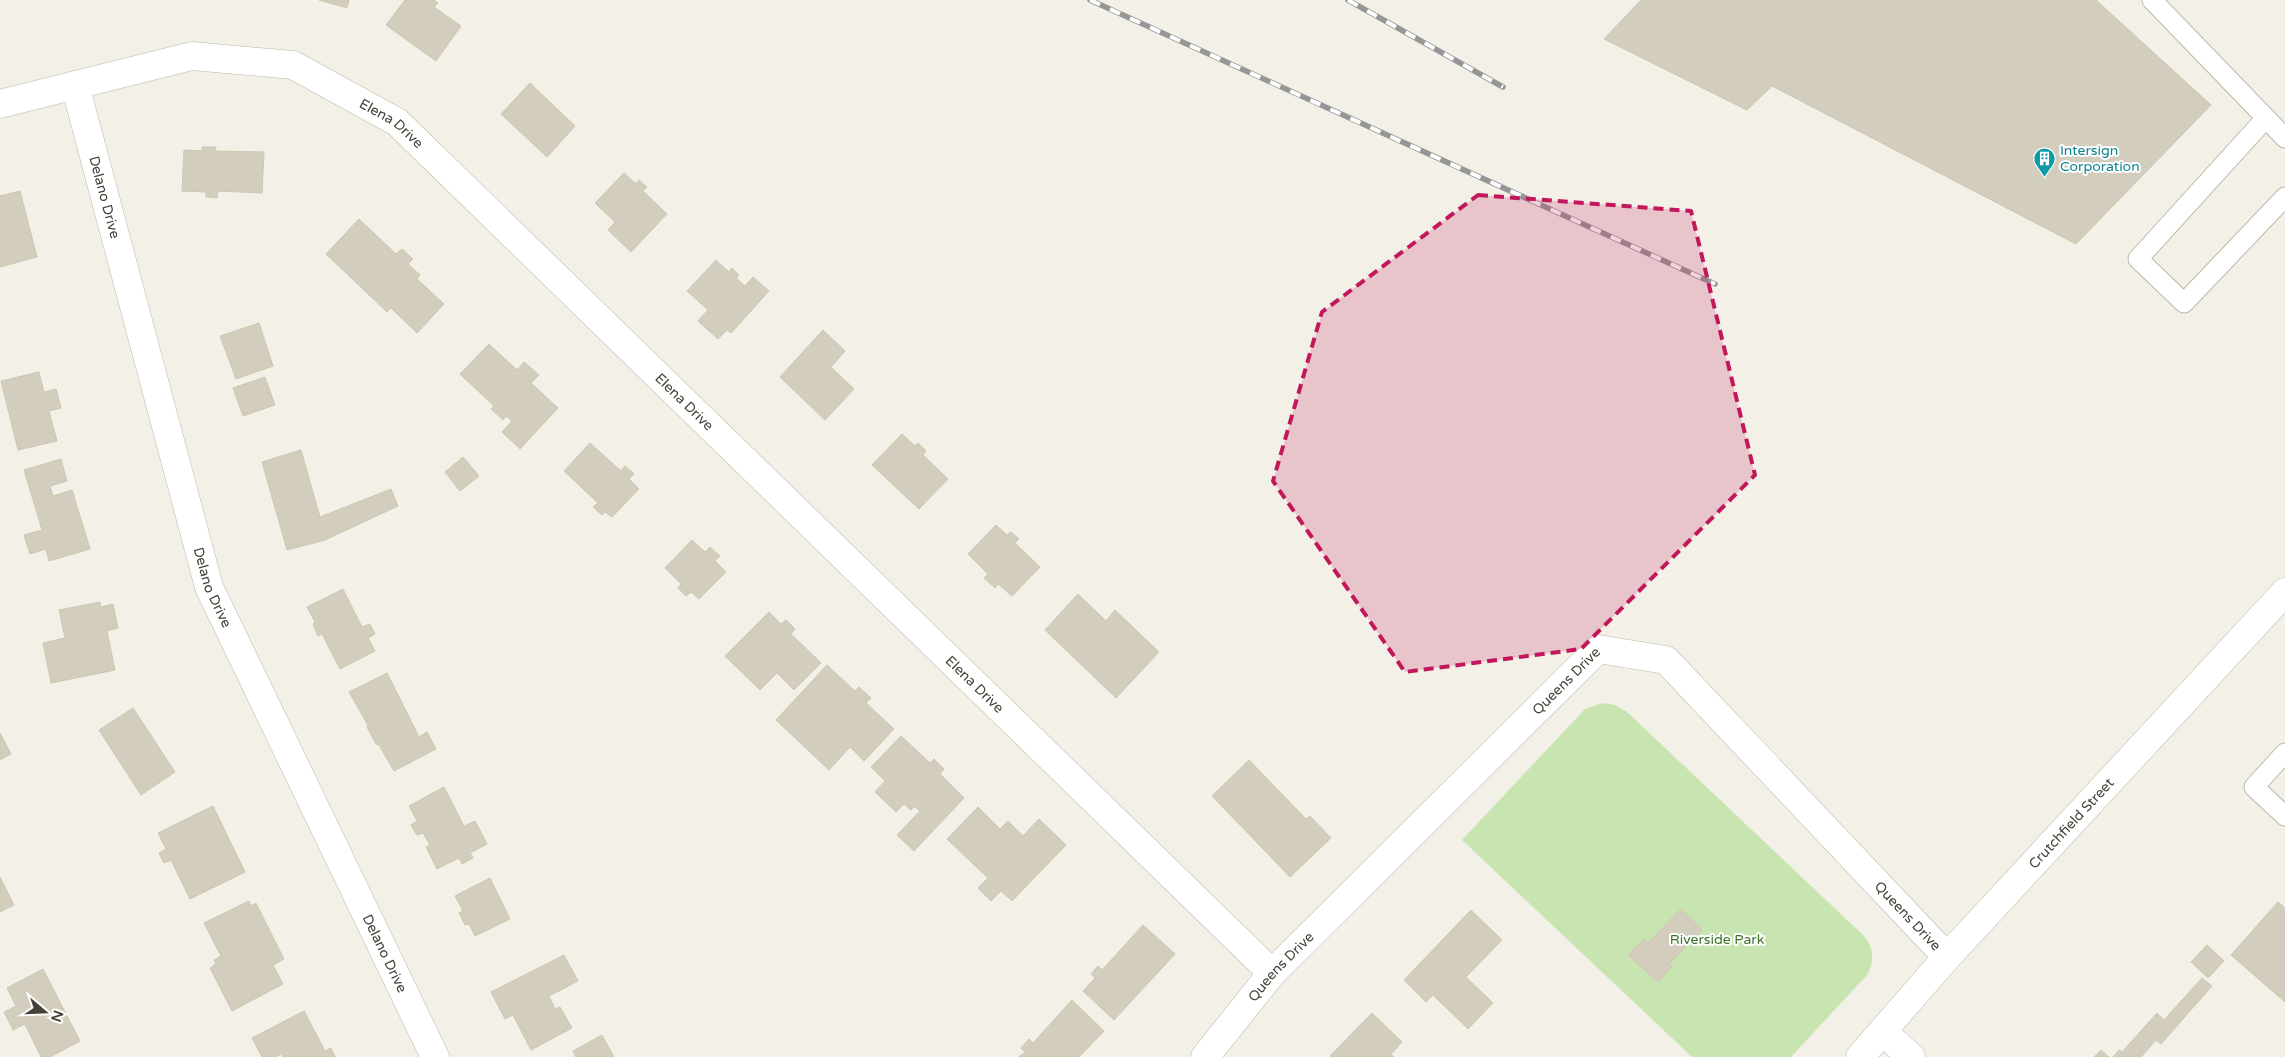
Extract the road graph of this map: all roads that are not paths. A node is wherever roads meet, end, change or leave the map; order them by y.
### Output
1 (2152, 0) edge
2 (74, 86) junction
3 (0, 104) edge
4 (2266, 118) junction
5 (2285, 138) edge
6 (2282, 208) edge
7 (2285, 592) edge
8 (2285, 753) edge
9 (2285, 816) edge
10 (1947, 957) junction
11 (1272, 973) junction
12 (1883, 1032) junction
13 (435, 1057) edge
14 (1205, 1057) edge
15 (1860, 1057) edge
16 (1911, 1057) edge

1 - 4 lane
2 - 3 street, Elena Drive
2 - 11 street, Elena Drive
2 - 13 street, Delano Drive
4 - 5 lane
4 - 6 lane
7 - 10 street, Crutchfield Street
8 - 9 lane
10 - 11 street, Queens Drive
10 - 12 street, Crutchfield Street
11 - 14 street, Queens Drive
12 - 15 street, Crutchfield Street
12 - 16 street

